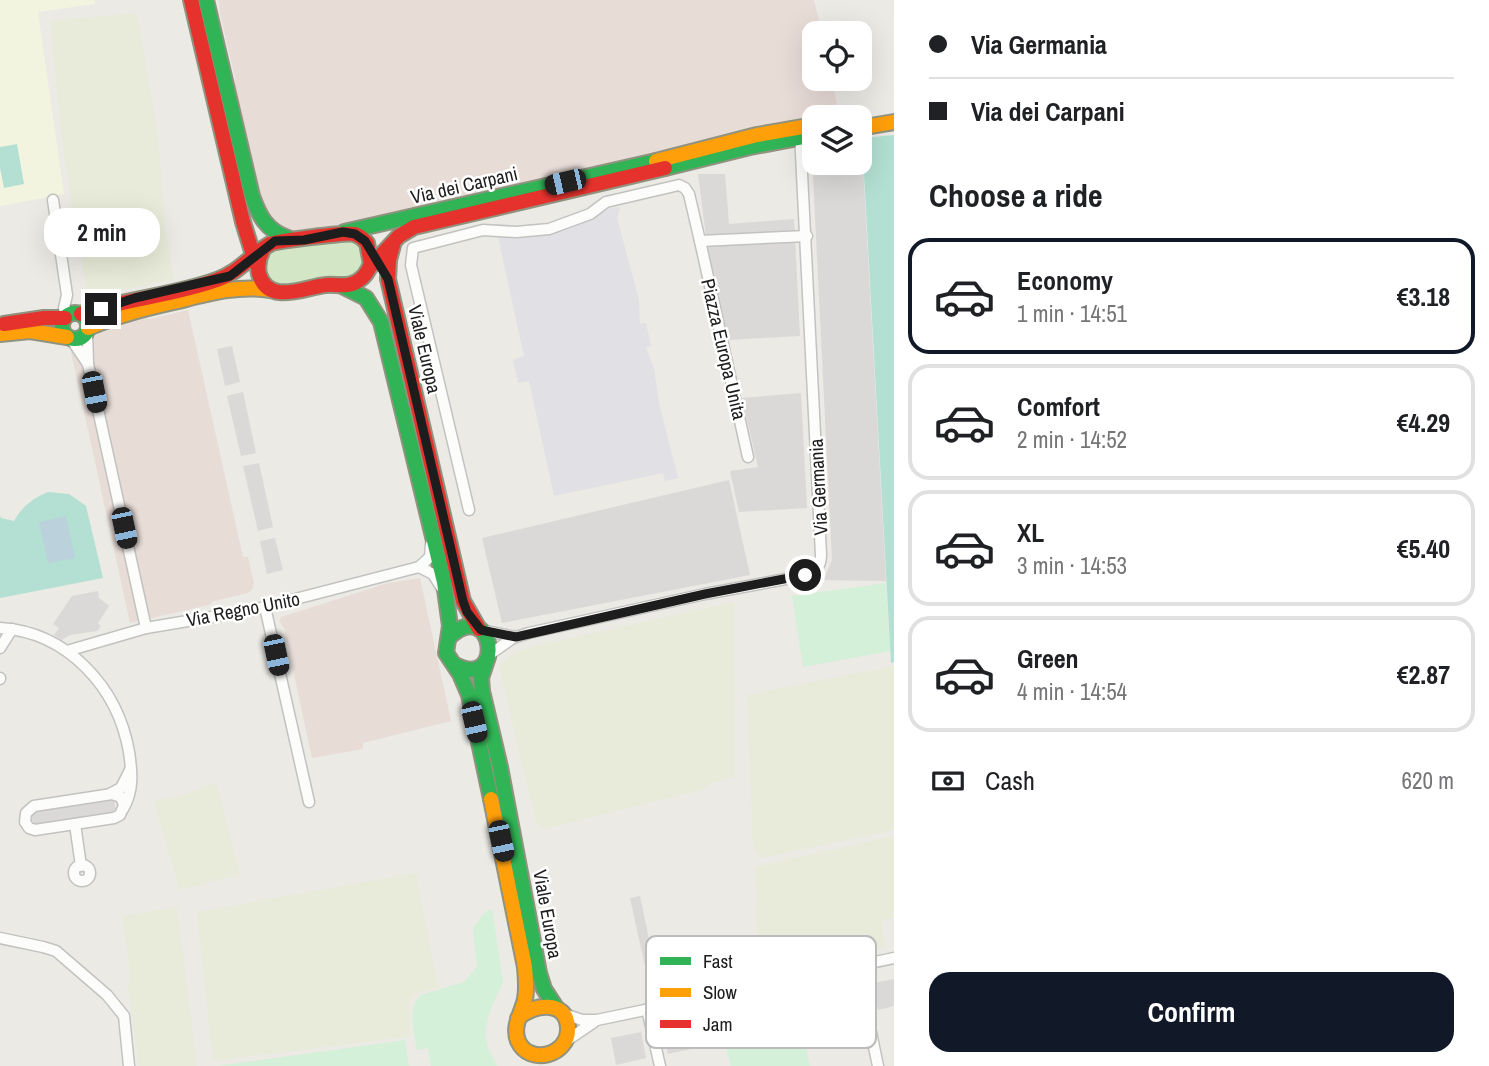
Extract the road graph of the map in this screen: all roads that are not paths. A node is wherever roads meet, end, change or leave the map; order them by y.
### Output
1 (191, 0) edge
2 (206, 0) edge
3 (872, 120) edge
4 (894, 121) edge
5 (872, 125) edge
6 (802, 134) edge
7 (802, 134) edge
8 (757, 135) junction
9 (692, 162) junction
10 (805, 175) edge
11 (53, 200) dead end
12 (243, 222) junction
13 (341, 233) junction
14 (807, 236) junction
15 (396, 239) junction
16 (295, 240) junction
17 (700, 241) junction
18 (258, 257) junction
19 (372, 260) junction
20 (236, 272) junction
21 (388, 279) junction
22 (340, 285) junction
23 (272, 290) junction
24 (77, 320) junction
25 (0, 324) edge
26 (0, 334) edge
27 (69, 338) junction
28 (88, 364) junction
29 (748, 457) dead end
30 (414, 463) junction
31 (469, 510) dead end
32 (419, 567) junction
33 (265, 607) junction
34 (449, 612) junction
35 (0, 628) edge
36 (146, 628) junction
37 (12, 629) junction
38 (480, 629) junction
39 (449, 637) junction
40 (516, 637) junction
41 (0, 648) edge
42 (66, 651) junction
43 (488, 656) junction
44 (454, 665) junction
45 (130, 769) junction
46 (109, 795) junction
47 (309, 803) dead end
48 (123, 809) junction
49 (75, 824) junction
50 (81, 866) dead end
51 (0, 938) edge
52 (894, 958) edge
53 (876, 962) edge
54 (646, 1009) edge
55 (559, 1012) junction
56 (518, 1018) junction
57 (597, 1020) junction
58 (565, 1043) junction
59 (656, 1048) edge
60 (874, 1048) edge
61 (523, 1049) junction
62 (129, 1066) edge
63 (534, 1066) edge
64 (558, 1066) edge
65 (660, 1066) edge
66 (878, 1066) edge

1 - 12 street
2 - 16 street
3 - 4 street
4 - 5 street
6 - 8 street, Via dei Carpani
7 - 9 street, Via dei Carpani
8 - 9 street, Via dei Carpani
8 - 13 street, Via dei Carpani
9 - 15 street, Via dei Carpani
10 - 14 street, Via Germania
11 - 24 street
12 - 18 street
12 - 20 street
13 - 16 street, Via dei Carpani
13 - 19 street
14 - 17 street
14 - 40 street, Via Germania
15 - 19 street, Via dei Carpani
15 - 21 street, Viale Europa
16 - 18 street, Via dei Carpani
17 - 29 street, Piazza Europa Unita
17 - 31 street, Piazza Europa Unita
18 - 20 street
18 - 23 street
19 - 21 street, Viale Europa
19 - 22 street, Via dei Carpani
20 - 24 street
21 - 38 street, Viale Europa
22 - 23 street
22 - 30 street, Viale Europa
23 - 24 street
24 - 25 street
24 - 27 street
24 - 27 street
24 - 28 street
26 - 27 street
27 - 28 street
28 - 36 street
30 - 32 street
30 - 34 street, Viale Europa
32 - 33 street, Via Regno Unito
32 - 34 street
33 - 36 street, Via Regno Unito
33 - 47 street
34 - 39 street, Viale Europa
35 - 37 street
36 - 42 street, Via Regno Unito
37 - 41 street
37 - 42 street
38 - 39 street
38 - 40 street, Via Germania
38 - 43 street, Viale Europa
39 - 44 street, Viale Europa
40 - 43 street, Via Germania
42 - 45 street
43 - 44 street
43 - 55 street, Viale Europa
44 - 56 street, Viale Europa
45 - 46 street
45 - 48 street
46 - 48 street
46 - 49 street
48 - 49 street
49 - 50 street
51 - 62 street
52 - 53 street
54 - 57 street
55 - 56 street
55 - 57 street
55 - 58 street, Viale Europa
56 - 61 street, Viale Europa
57 - 58 street
58 - 61 street
58 - 64 street, Viale Europa
59 - 65 street
60 - 66 street
61 - 63 street, Viale Europa

